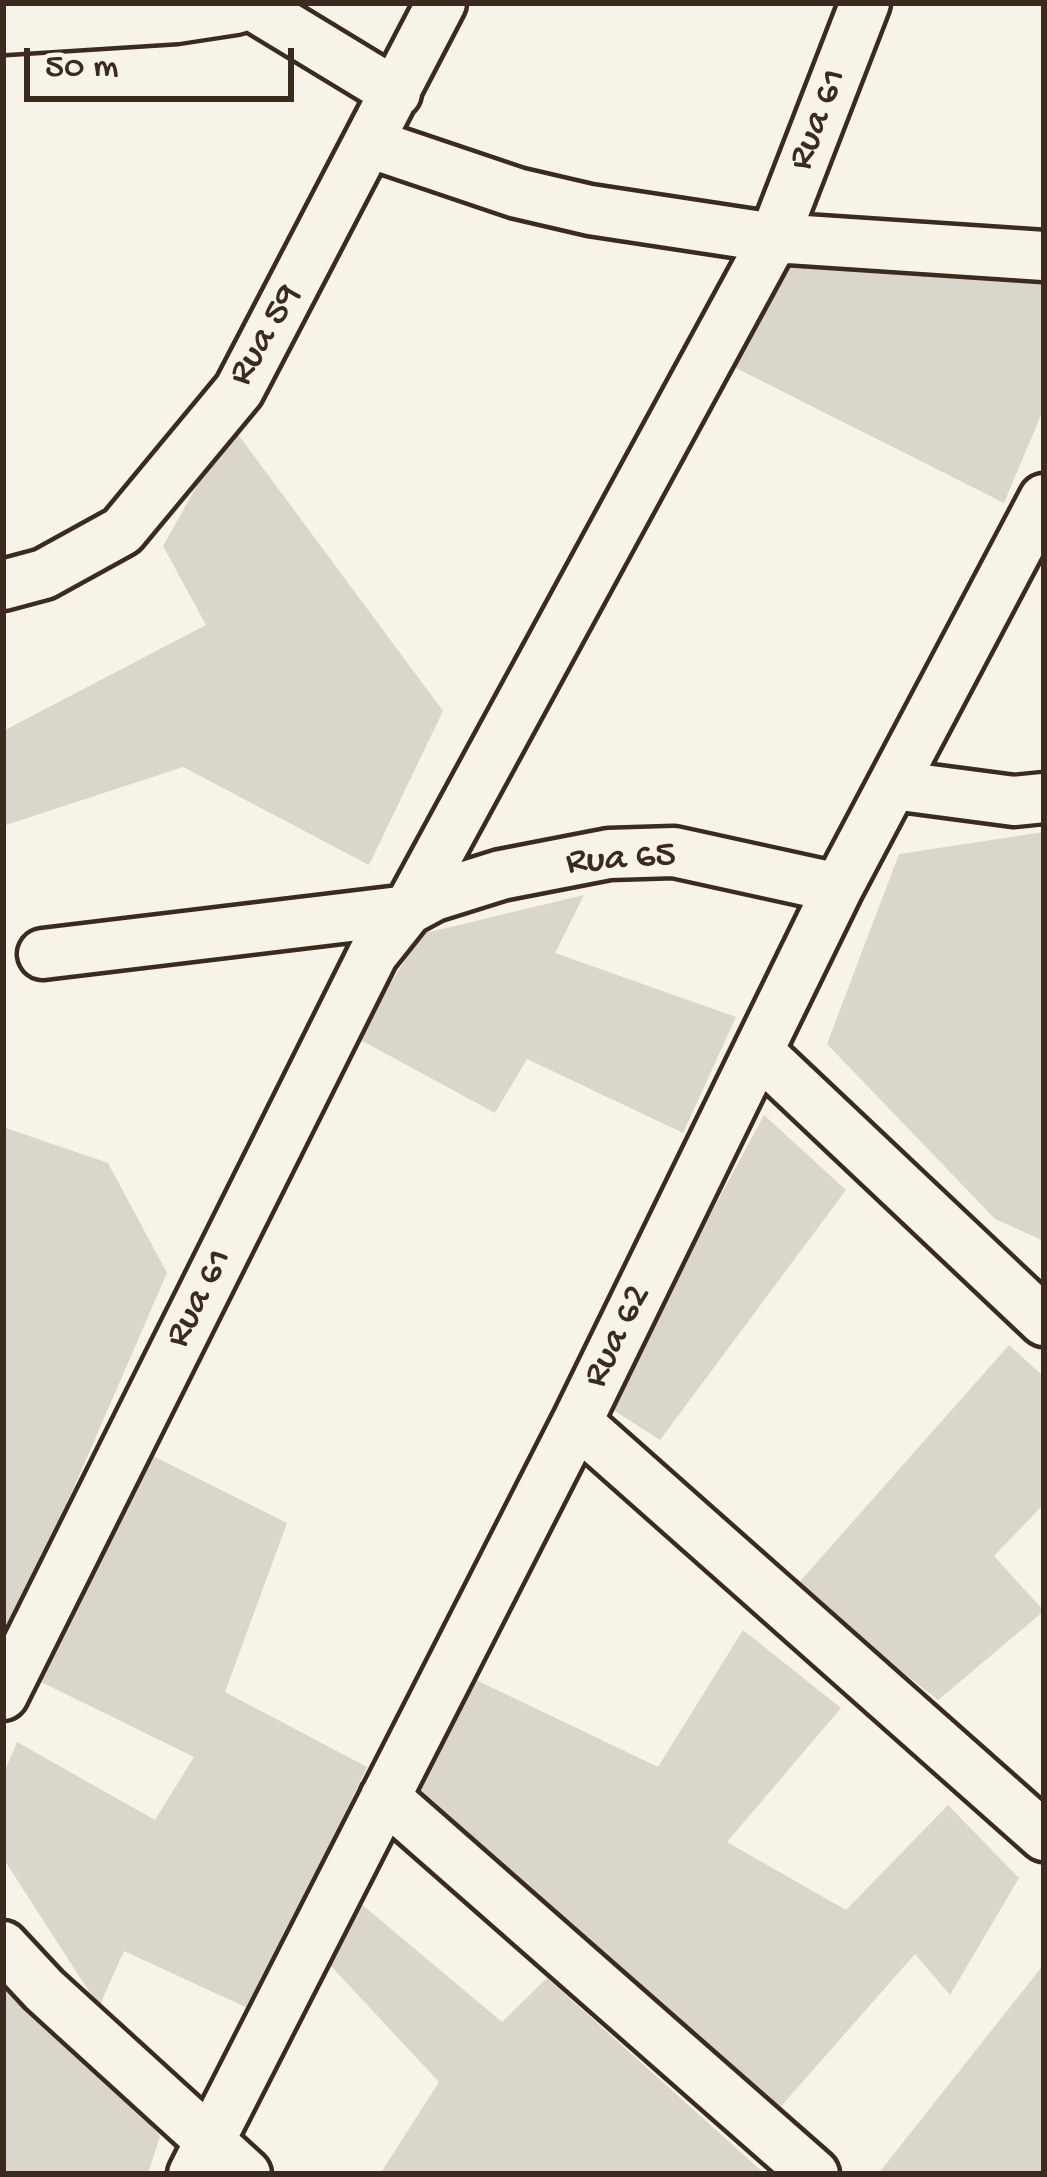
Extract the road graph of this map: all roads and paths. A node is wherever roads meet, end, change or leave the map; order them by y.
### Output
1 (235, 3) edge
2 (248, 3) edge
3 (441, 3) edge
4 (865, 3) edge
5 (3, 23) edge
6 (397, 93) junction
7 (369, 143) junction
8 (774, 238) junction
9 (1044, 256) edge
10 (1044, 500) edge
11 (3, 585) edge
12 (892, 785) junction
13 (1044, 798) edge
14 (838, 888) junction
15 (408, 910) junction
16 (43, 954) dead end
17 (759, 1052) junction
18 (1044, 1321) edge
19 (578, 1422) junction
20 (3, 1695) edge
21 (385, 1797) junction
22 (1044, 1836) edge
23 (3, 1946) edge
24 (201, 2158) edge
25 (246, 2174) edge
26 (814, 2174) edge

1 - 5 main road
2 - 6 street
3 - 6 street, Rua 59
4 - 8 street, Rua 61
6 - 7 street, Rua 59
7 - 8 street
7 - 11 street, Rua 59
8 - 9 street
8 - 15 street, Rua 61
10 - 12 street, Rua 62
12 - 13 street
12 - 14 street, Rua 62
14 - 15 street, Rua 65
14 - 17 street, Rua 62
15 - 16 street
15 - 20 street, Rua 61
17 - 18 street
17 - 19 street, Rua 62
19 - 21 street, Rua 62
19 - 22 street
21 - 24 street, Rua 62
21 - 26 street
23 - 24 street
24 - 25 street

